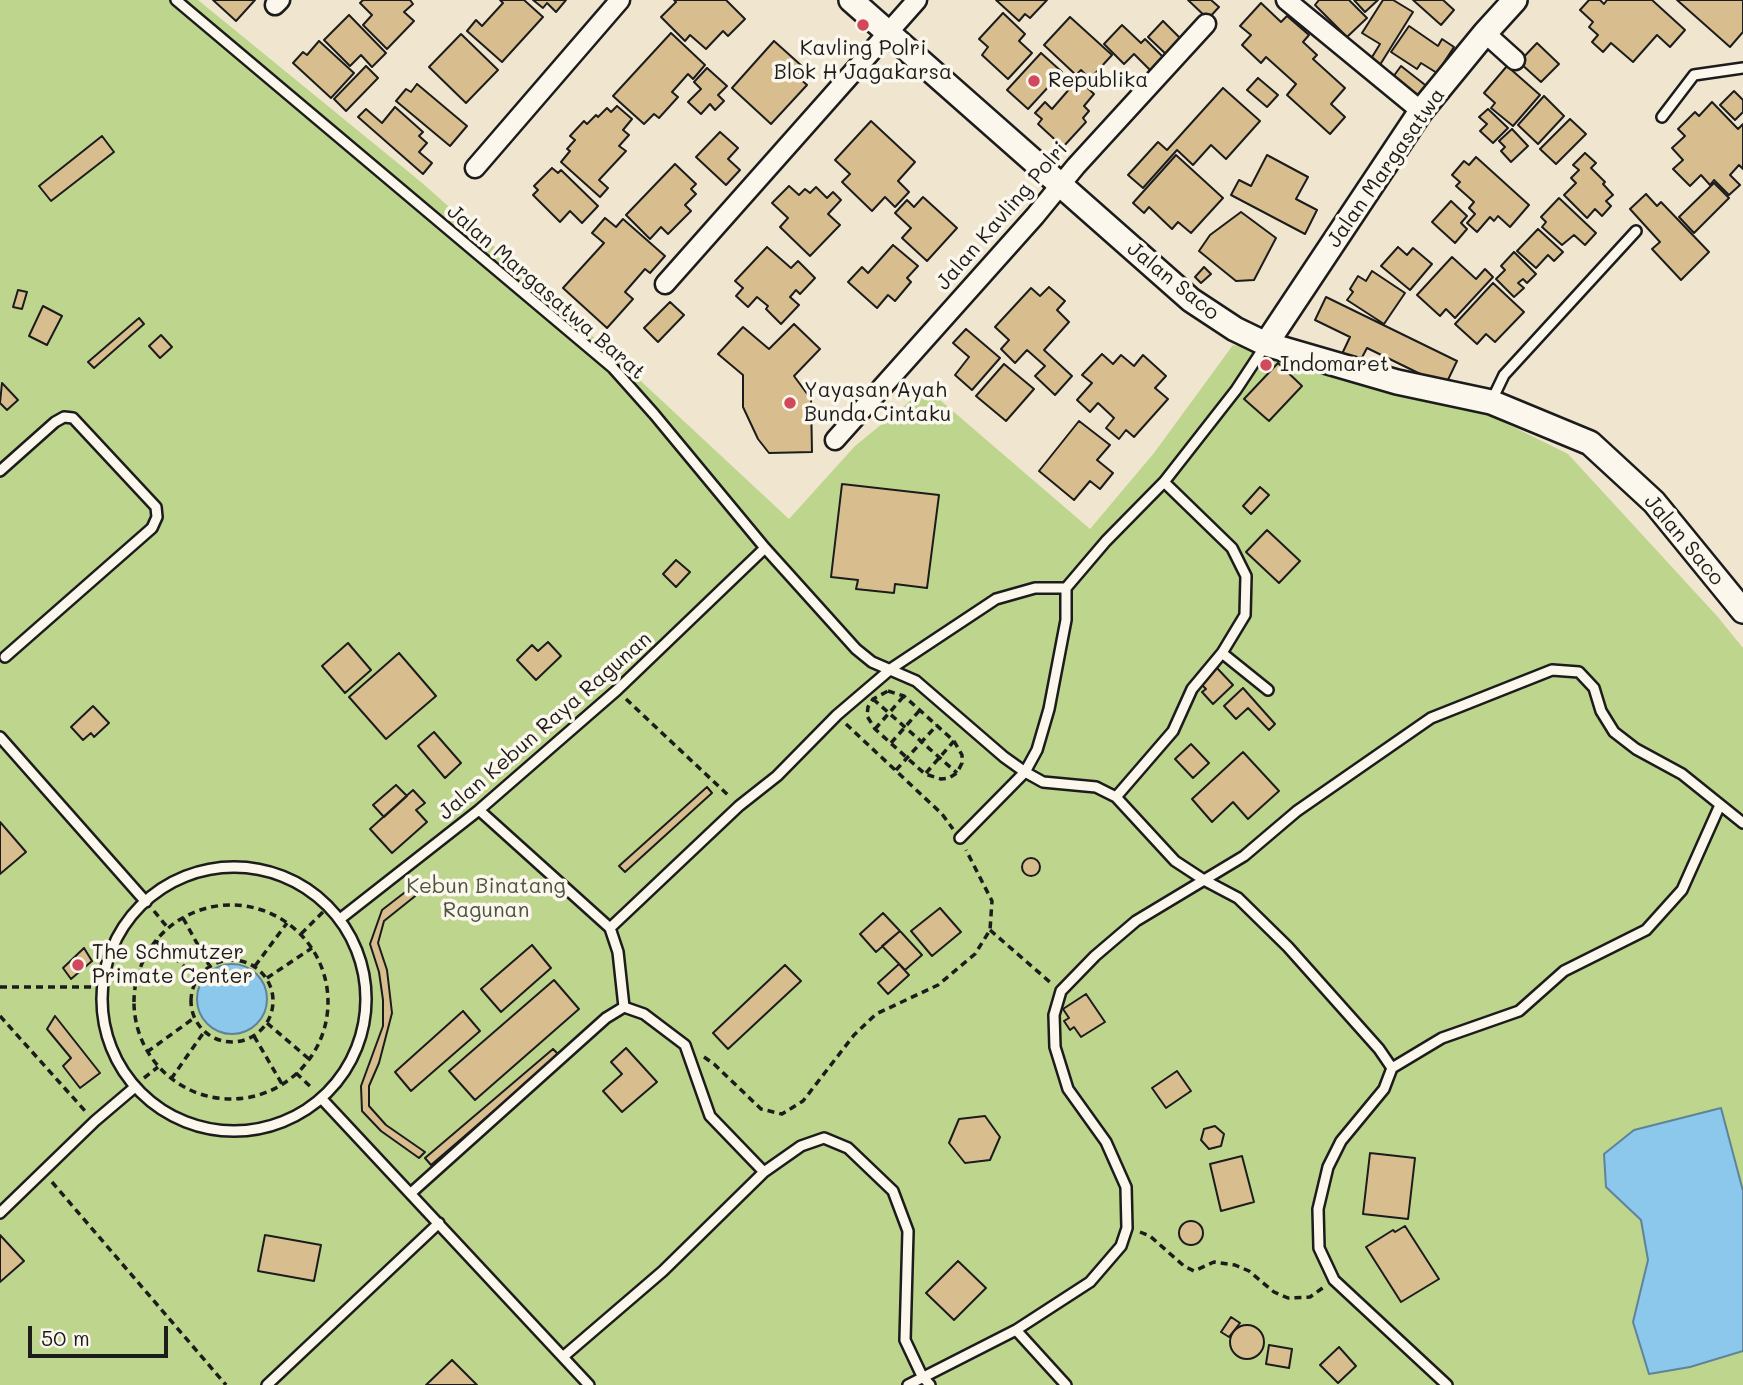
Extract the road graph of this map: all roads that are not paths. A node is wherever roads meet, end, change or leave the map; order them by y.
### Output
1 (176, 0) edge
2 (620, 0) edge
3 (851, 0) edge
4 (917, 0) edge
5 (1286, 0) edge
6 (1515, 0) edge
7 (1206, 23) dead end
8 (888, 33) junction
9 (1485, 33) junction
10 (1515, 60) dead end
11 (1743, 68) edge
12 (1422, 111) junction
13 (1662, 117) dead end
14 (475, 169) dead end
15 (1060, 186) junction
16 (1636, 231) dead end
17 (665, 284) dead end
18 (1266, 344) junction
19 (1491, 401) junction
20 (835, 440) dead end
21 (0, 471) edge
22 (1164, 482) junction
23 (765, 548) junction
24 (1066, 588) junction
25 (1743, 611) edge
26 (1222, 653) junction
27 (5, 657) dead end
28 (892, 668) junction
29 (1268, 690) dead end
30 (0, 737) edge
31 (1025, 772) junction
32 (1116, 797) junction
33 (1720, 805) junction
34 (479, 810) junction
35 (1743, 823) edge
36 (960, 838) road end
37 (1204, 880) junction
38 (146, 901) junction
39 (340, 919) junction
40 (610, 928) junction
41 (624, 1007) junction
42 (1392, 1068) junction
43 (135, 1087) junction
44 (321, 1098) junction
45 (764, 1172) junction
46 (411, 1193) junction
47 (0, 1213) edge
48 (439, 1223) junction
49 (1016, 1330) junction
50 (564, 1356) junction
51 (922, 1376) junction
52 (267, 1385) edge
53 (589, 1385) edge
54 (908, 1385) edge
55 (930, 1385) edge
56 (1066, 1385) edge
57 (1447, 1385) edge

1 - 23 lane, Jalan Margasatwa Barat
2 - 14 street
3 - 8 main road, Jalan Saco
4 - 8 street
5 - 12 street
6 - 9 main road, Jalan Margasatwa
7 - 15 street, Jalan Kavling Polri
8 - 15 main road, Jalan Saco
8 - 17 street
9 - 10 street
9 - 12 main road, Jalan Margasatwa
11 - 13 lane
12 - 18 main road, Jalan Margasatwa
15 - 18 main road, Jalan Saco
15 - 20 street, Jalan Kavling Polri
16 - 19 lane
18 - 19 main road, Jalan Saco
18 - 22 lane
19 - 25 main road, Jalan Saco
21 - 27 lane
22 - 24 lane
22 - 26 lane
23 - 28 lane, Jalan Margasatwa Barat
23 - 34 lane, Jalan Kebun Raya Ragunan
24 - 28 lane
24 - 31 lane
26 - 29 lane
26 - 32 lane
28 - 31 lane, Jalan Margasatwa Barat
28 - 40 lane
30 - 38 lane
31 - 32 lane, Jalan Margasatwa Barat
31 - 36 lane
32 - 37 lane, Jalan Margasatwa Barat
33 - 35 lane
33 - 37 lane
33 - 42 lane
34 - 39 lane, Jalan Kebun Raya Ragunan
34 - 40 lane
37 - 42 lane, Jalan Margasatwa Barat
37 - 49 lane
38 - 39 lane
38 - 43 lane
39 - 44 lane
40 - 41 lane
41 - 45 lane
41 - 46 lane
42 - 57 lane
43 - 44 lane
43 - 47 lane
44 - 46 lane
45 - 50 lane
45 - 51 lane
46 - 48 lane
48 - 50 lane
48 - 52 lane
49 - 51 lane
49 - 56 lane
50 - 53 lane
51 - 54 lane
51 - 55 lane

